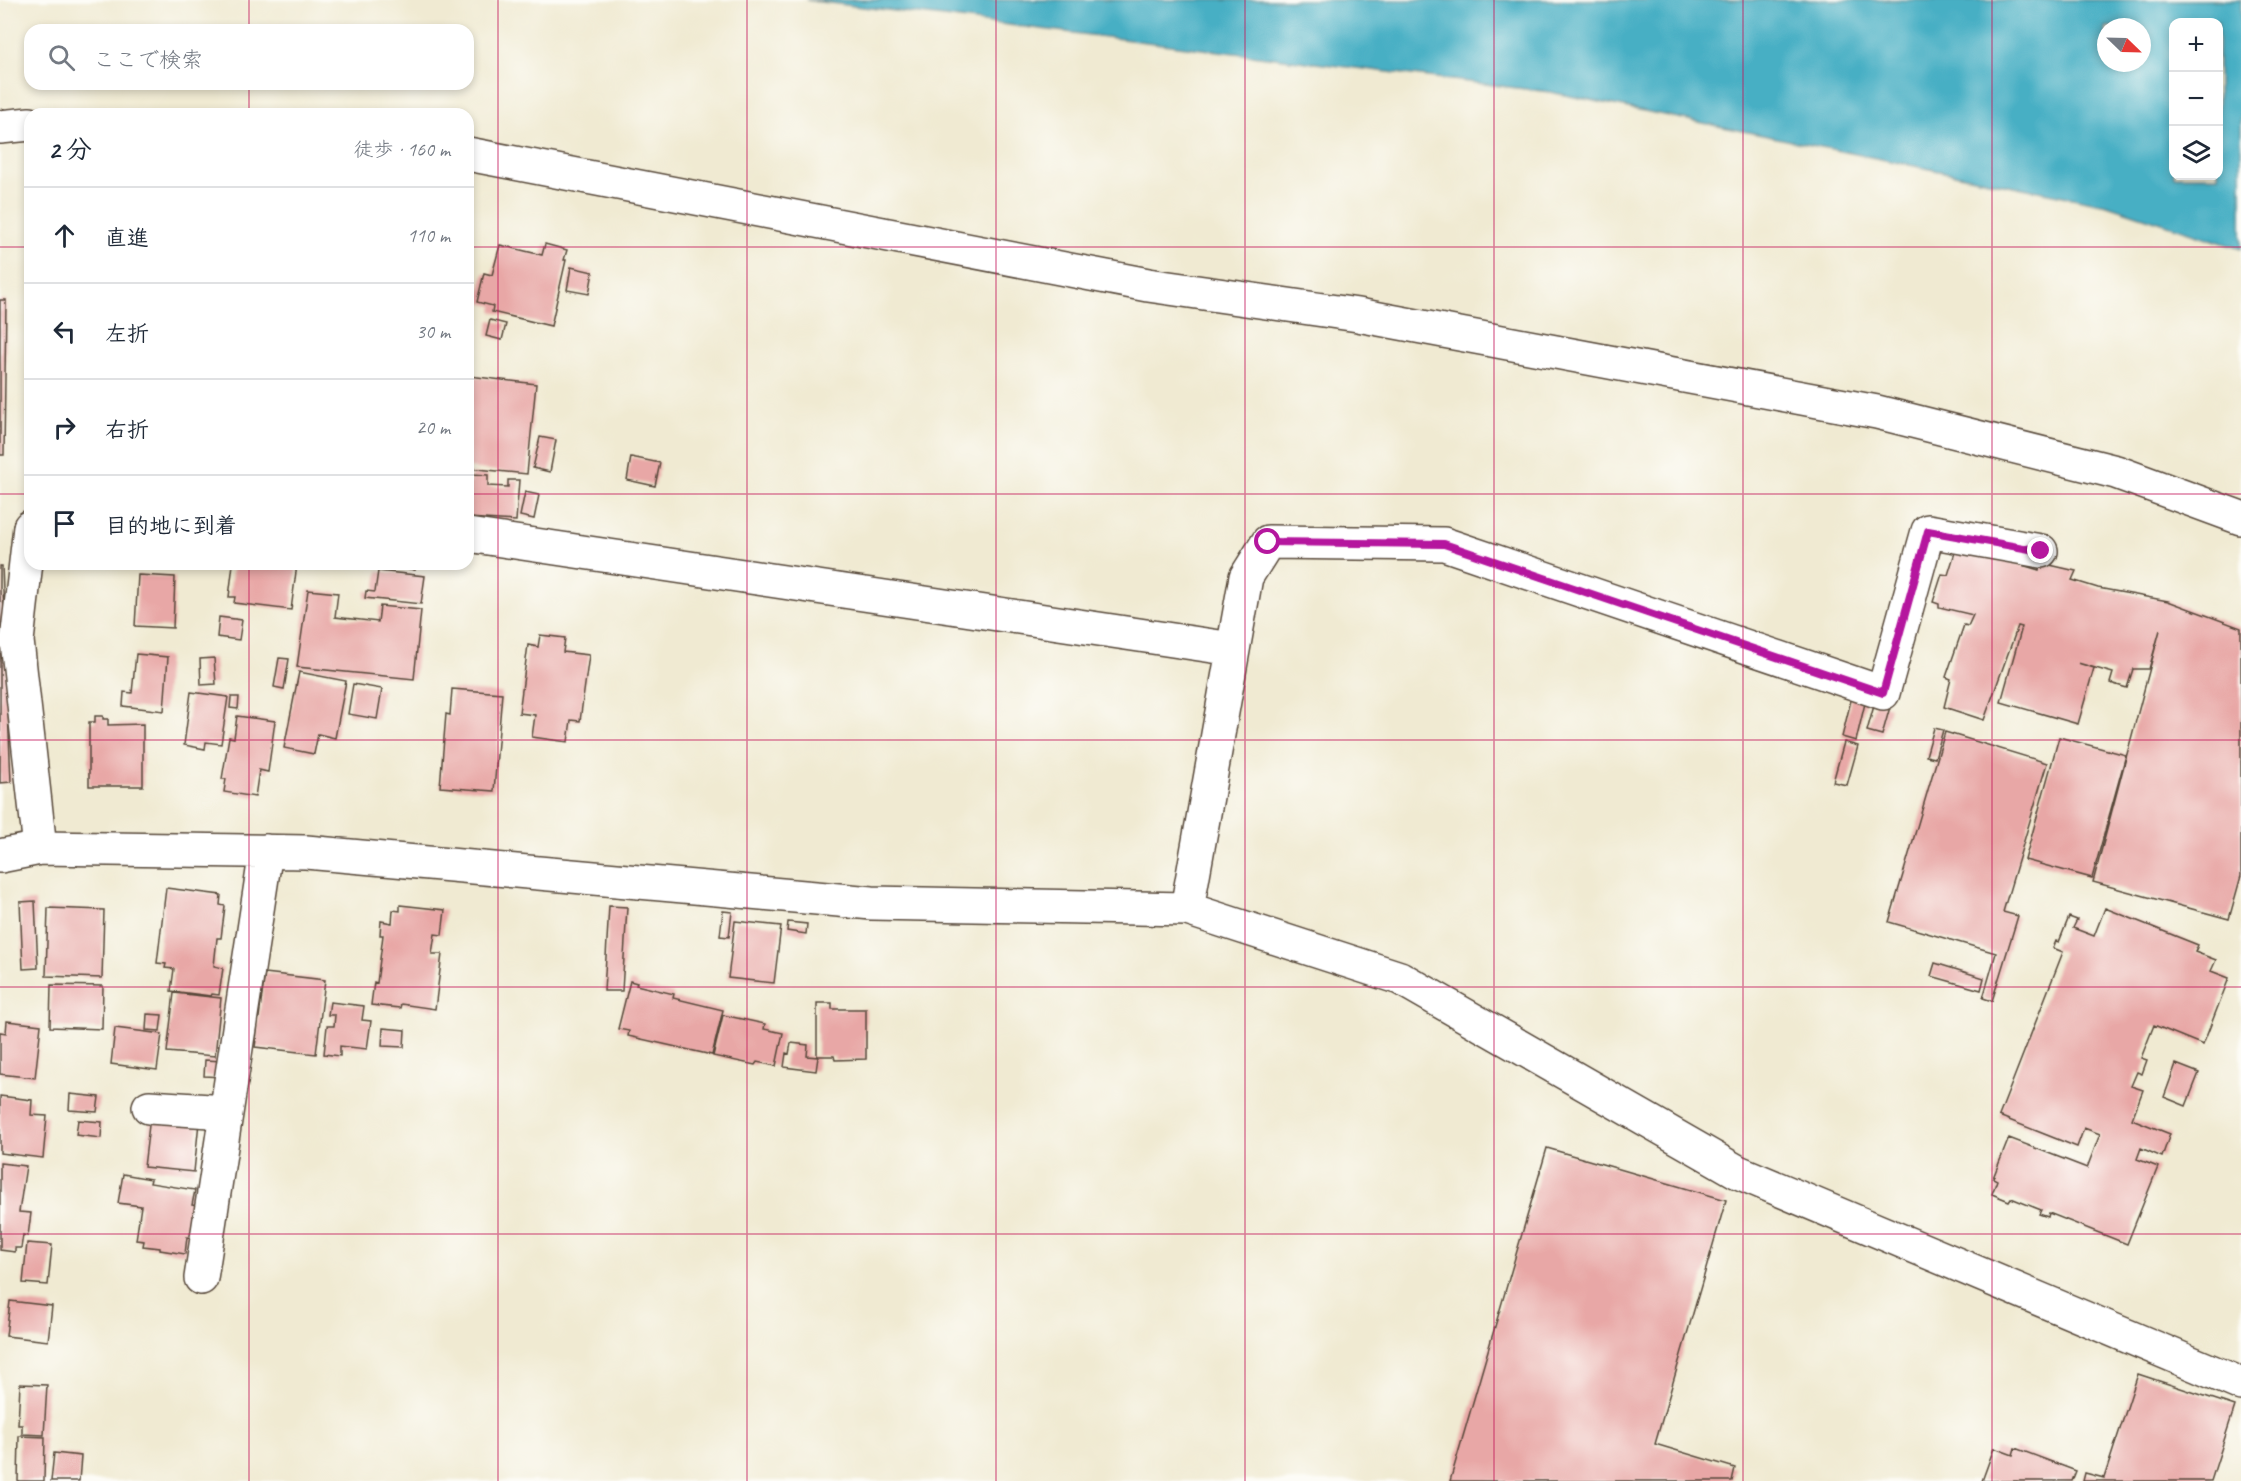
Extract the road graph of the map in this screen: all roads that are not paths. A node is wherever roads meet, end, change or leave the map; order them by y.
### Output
1 (24, 125) edge
2 (0, 127) edge
3 (474, 155) edge
4 (2241, 518) edge
5 (474, 536) edge
6 (2041, 551) dead end
7 (25, 570) edge
8 (1233, 649) junction
9 (40, 848) junction
10 (266, 851) junction
11 (0, 856) edge
12 (1187, 909) junction
13 (149, 1107) dead end
14 (226, 1112) junction
15 (201, 1278) dead end
16 (2241, 1384) edge

1 - 2 street
3 - 4 street
5 - 8 street
6 - 8 street
7 - 9 street
8 - 12 street
9 - 10 street
9 - 11 street
10 - 12 street
10 - 14 street
12 - 16 street
13 - 14 street
14 - 15 street

